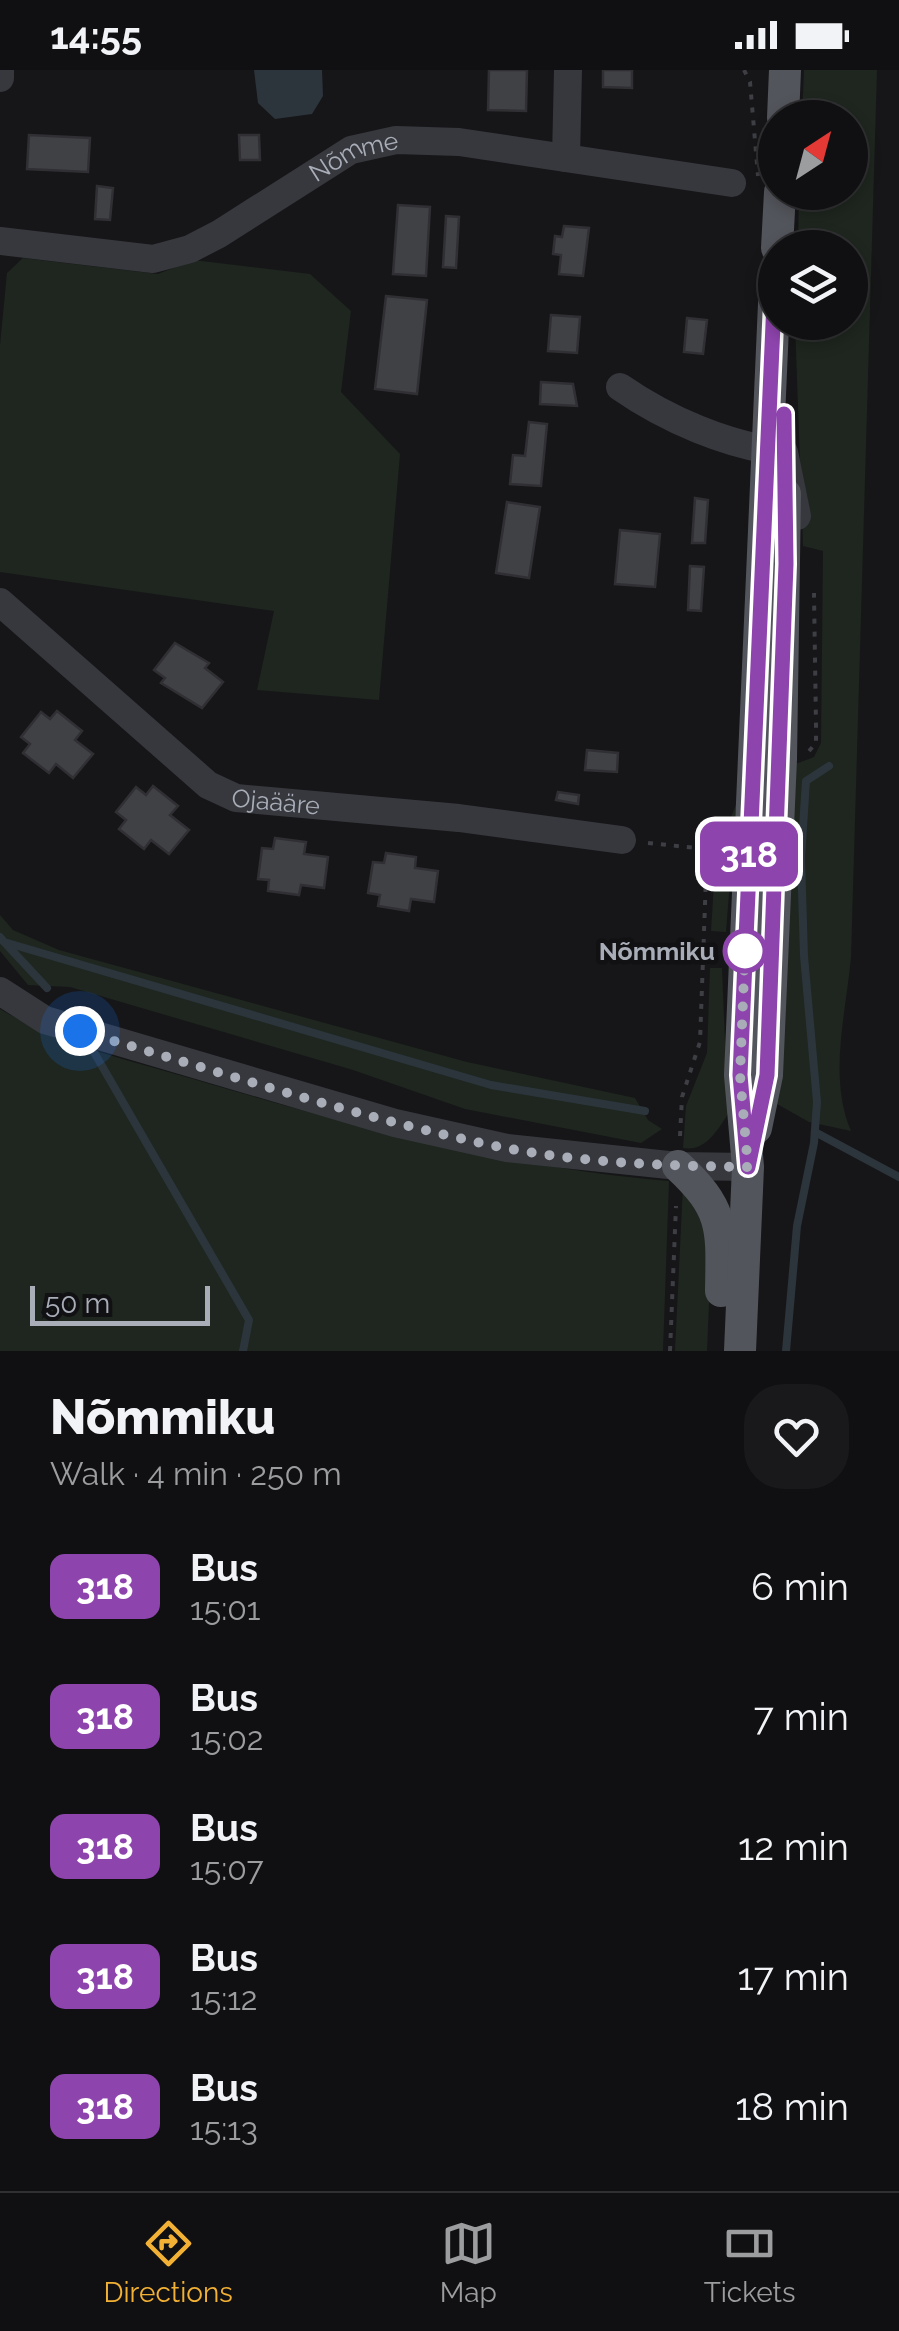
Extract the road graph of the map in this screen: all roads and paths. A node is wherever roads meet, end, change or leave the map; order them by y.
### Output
1 (0, 70) edge
2 (568, 70) edge
3 (744, 70) edge
4 (786, 70) edge
5 (0, 78) edge
6 (784, 100) edge
7 (758, 147) edge
8 (566, 158) junction
9 (758, 187) edge
10 (0, 241) edge
11 (775, 340) edge
12 (781, 340) edge
13 (620, 387) dead end
14 (775, 451) junction
15 (0, 602) edge
16 (722, 814) dead end
17 (622, 840) joint
18 (708, 850) junction
19 (703, 938) junction
20 (720, 938) dead end
21 (702, 960) junction
22 (718, 961) dead end
23 (0, 991) edge
24 (678, 1166) junction
25 (748, 1167) junction
26 (670, 1351) edge
27 (719, 1351) edge
28 (740, 1351) edge

1 - 5 street
2 - 8 street
3 - 7 path
4 - 6 main road
8 - 9 street, Nõmme
8 - 10 street, Nõmme
11 - 14 main road
12 - 14 main road
13 - 14 street
14 - 25 main road
14 - 25 main road
15 - 17 street, Ojaääre
16 - 18 path
17 - 18 path
18 - 19 path
19 - 20 path
19 - 21 path
21 - 22 path
21 - 24 path
23 - 24 street
24 - 25 street
24 - 26 path
24 - 27 main road
25 - 28 main road

